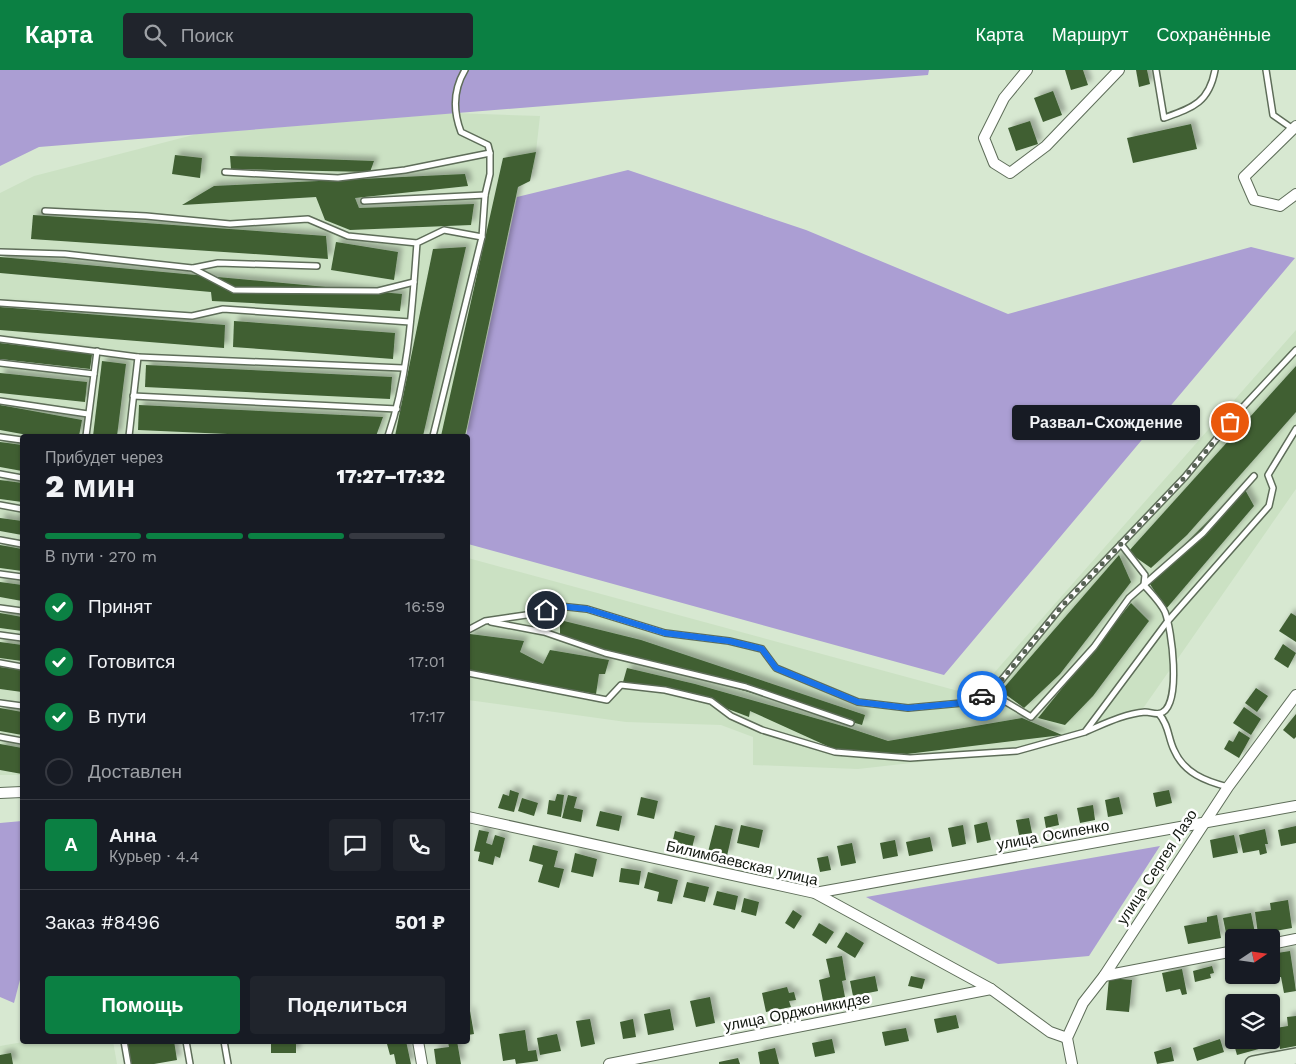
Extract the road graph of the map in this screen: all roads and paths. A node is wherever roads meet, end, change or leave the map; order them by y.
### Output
1 (464, 70) edge
2 (1027, 70) edge
3 (1119, 70) edge
4 (1156, 70) edge
5 (1215, 70) edge
6 (1266, 70) edge
7 (1294, 128) edge
8 (490, 153) junction
9 (225, 172) dead end
10 (1296, 194) edge
11 (485, 195) junction
12 (364, 201) dead end
13 (45, 211) dead end
14 (482, 237) junction
15 (417, 243) junction
16 (0, 252) edge
17 (317, 266) dead end
18 (192, 268) junction
19 (414, 282) junction
20 (0, 303) edge
21 (410, 322) junction
22 (0, 339) edge
23 (1296, 350) edge
24 (97, 351) junction
25 (138, 356) junction
26 (0, 363) edge
27 (403, 368) junction
28 (94, 374) junction
29 (133, 396) junction
30 (0, 401) edge
31 (397, 409) junction
32 (88, 414) junction
33 (1296, 429) edge
34 (86, 434) edge
35 (128, 434) edge
36 (389, 434) edge
37 (433, 434) edge
38 (0, 436) edge
39 (20, 440) edge
40 (0, 474) edge
41 (1254, 476) dead end
42 (20, 478) edge
43 (0, 505) edge
44 (20, 509) edge
45 (0, 540) edge
46 (20, 544) edge
47 (1121, 544) junction
48 (0, 574) edge
49 (20, 577) edge
50 (1144, 584) junction
51 (0, 608) edge
52 (20, 611) edge
53 (485, 621) junction
54 (1167, 622) junction
55 (470, 629) edge
56 (0, 635) edge
57 (20, 638) edge
58 (0, 663) edge
59 (20, 667) edge
60 (470, 673) edge
61 (991, 693) junction
62 (1296, 695) edge
63 (0, 703) edge
64 (20, 706) edge
65 (1159, 714) junction
66 (851, 723) dead end
67 (1085, 732) junction
68 (0, 737) edge
69 (20, 741) edge
70 (1228, 788) junction
71 (20, 792) edge
72 (0, 793) edge
73 (1296, 806) edge
74 (470, 817) edge
75 (1204, 823) junction
76 (815, 893) junction
77 (1296, 939) edge
78 (1280, 942) edge
79 (1225, 953) edge
80 (1104, 976) junction
81 (991, 989) junction
82 (1067, 1038) junction
83 (125, 1044) edge
84 (187, 1044) edge
85 (225, 1044) edge
86 (419, 1044) edge
87 (1296, 1056) edge
88 (128, 1064) edge
89 (190, 1064) edge
90 (228, 1064) edge
91 (422, 1064) edge
92 (609, 1064) edge
93 (1072, 1064) edge
94 (1254, 1064) edge

1 - 8 lane
2 - 3 street
4 - 5 lane
6 - 7 lane
7 - 10 street
8 - 9 lane
8 - 11 lane
11 - 12 lane
11 - 14 lane
13 - 15 lane
14 - 15 lane
14 - 37 lane
15 - 19 lane
16 - 18 lane
17 - 18 lane
18 - 19 lane
19 - 21 lane
20 - 21 lane
21 - 27 lane
22 - 24 lane
23 - 47 lane
24 - 25 lane
24 - 28 lane
25 - 27 lane
25 - 29 lane
26 - 28 lane
27 - 31 lane
28 - 32 lane
29 - 31 lane
29 - 35 lane
30 - 32 lane
31 - 36 lane
32 - 34 lane
33 - 54 lane
38 - 39 lane
40 - 42 lane
41 - 50 lane
43 - 44 lane
45 - 46 lane
47 - 50 lane
47 - 61 lane
48 - 49 lane
50 - 54 lane
50 - 61 lane
51 - 52 lane
53 - 55 lane
53 - 61 lane
53 - 66 lane
54 - 65 lane
54 - 67 lane
56 - 57 lane
58 - 59 lane
60 - 67 lane
62 - 70 street, улица Сергея Лазо
63 - 64 lane
65 - 67 lane
65 - 70 lane
68 - 69 lane
70 - 75 street, улица Сергея Лазо
71 - 72 street
73 - 75 street, улица Осипенко
74 - 76 street, Билимбаевская улица
75 - 76 street, улица Осипенко
75 - 80 street, улица Сергея Лазо
76 - 81 street, Билимбаевская улица
77 - 78 street
79 - 80 street
80 - 82 street, улица Сергея Лазо
81 - 82 street, Билимбаевская улица
81 - 92 street, улица Орджоникидзе
82 - 93 street
83 - 88 lane
84 - 89 lane
85 - 90 lane
86 - 91 street
87 - 94 main road

